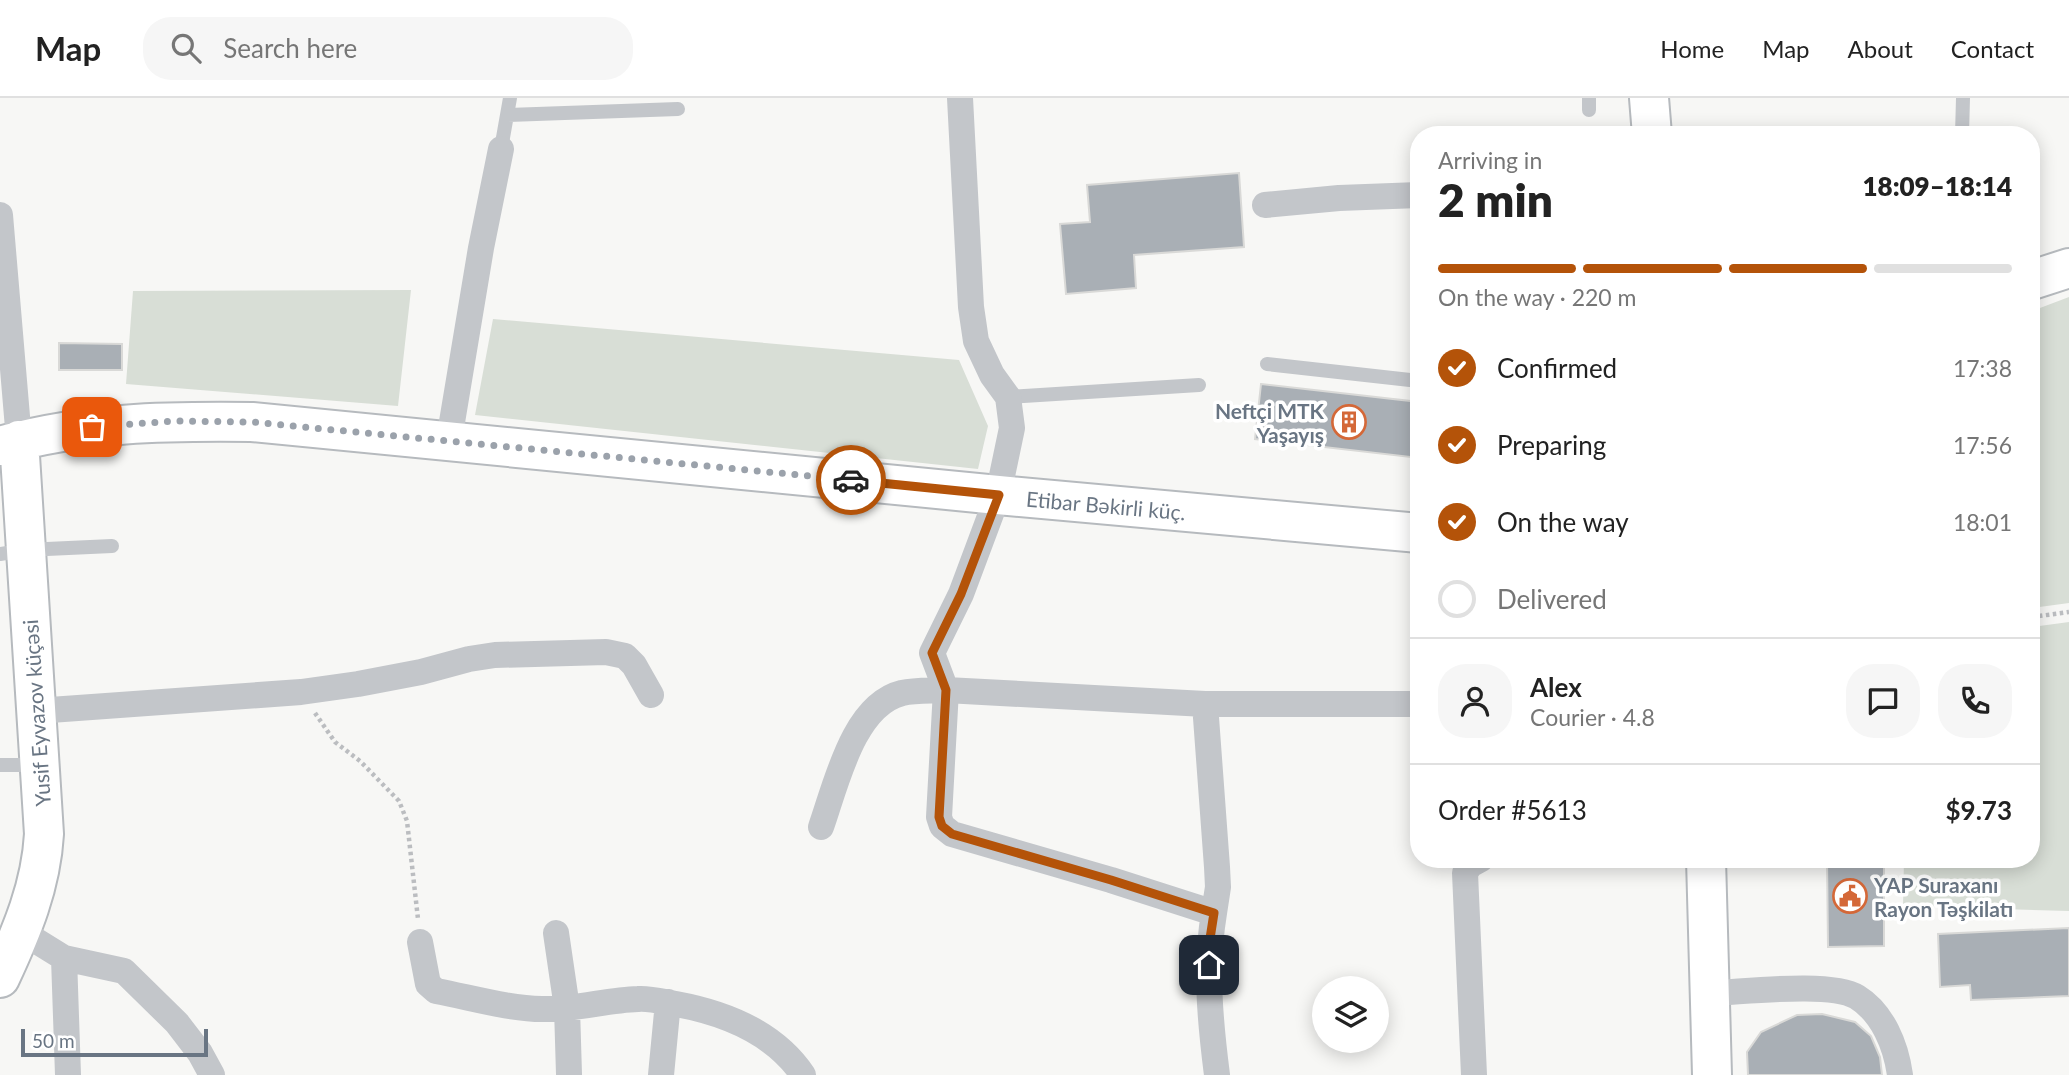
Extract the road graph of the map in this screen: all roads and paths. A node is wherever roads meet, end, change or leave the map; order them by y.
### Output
1 (510, 98) edge
2 (960, 98) edge
3 (1649, 98) edge
4 (1963, 98) edge
5 (678, 108) dead end
6 (508, 115) junction
7 (1651, 126) edge
8 (1962, 126) edge
9 (501, 149) joint
10 (1410, 194) edge
11 (1265, 205) dead end
12 (0, 215) edge
13 (2069, 268) edge
14 (2040, 277) edge
15 (3, 294) edge
16 (1267, 364) dead end
17 (7, 377) edge
18 (1410, 380) edge
19 (1199, 385) dead end
20 (1008, 397) junction
21 (449, 440) junction
22 (10, 443) edge
23 (999, 495) junction
24 (1410, 532) edge
25 (112, 546) dead end
26 (13, 552) edge
27 (2069, 612) edge
28 (2040, 616) edge
29 (946, 690) junction
30 (301, 692) junction
31 (652, 695) dead end
32 (1205, 704) junction
33 (1410, 704) edge
34 (36, 711) junction
35 (0, 765) edge
36 (40, 765) junction
37 (821, 827) dead end
38 (1468, 868) edge
39 (1706, 868) edge
40 (1214, 913) junction
41 (22, 932) junction
42 (556, 933) dead end
43 (420, 942) joint
44 (64, 958) junction
45 (0, 978) edge
46 (1711, 993) junction
47 (668, 1002) junction
48 (567, 1009) junction
49 (569, 1074) edge
50 (68, 1075) edge
51 (212, 1075) edge
52 (661, 1075) edge
53 (803, 1075) edge
54 (1217, 1075) edge
55 (1474, 1075) edge
56 (1712, 1075) edge
57 (1900, 1075) edge

1 - 6 lane
2 - 20 street
3 - 7 main road
4 - 8 lane
5 - 6 lane
6 - 9 lane
9 - 21 street
10 - 11 street
12 - 15 street
13 - 14 main road
15 - 17 street
16 - 18 lane
17 - 22 street
19 - 20 lane
20 - 23 street
21 - 22 main road, Etibar Bəkirli küç.
21 - 23 main road, Etibar Bəkirli küç.
22 - 26 main road, Yusif Eyvazov küçəsi
23 - 24 main road, Etibar Bəkirli küç.
23 - 29 street
25 - 26 lane
26 - 34 main road, Yusif Eyvazov küçəsi
27 - 28 path
29 - 32 street
29 - 37 street
29 - 40 street
30 - 31 street
30 - 34 street
30 - 43 path
32 - 33 street
32 - 40 street
34 - 36 main road, Yusif Eyvazov küçəsi
35 - 36 lane
36 - 41 main road, Yusif Eyvazov küçəsi
38 - 55 street
39 - 46 main road
40 - 54 street
41 - 44 street
41 - 45 main road, Yusif Eyvazov küçəsi
42 - 48 street
43 - 48 street
44 - 50 street
44 - 51 street
46 - 56 main road
46 - 57 street
47 - 48 street
47 - 52 street
47 - 53 street
48 - 49 street

